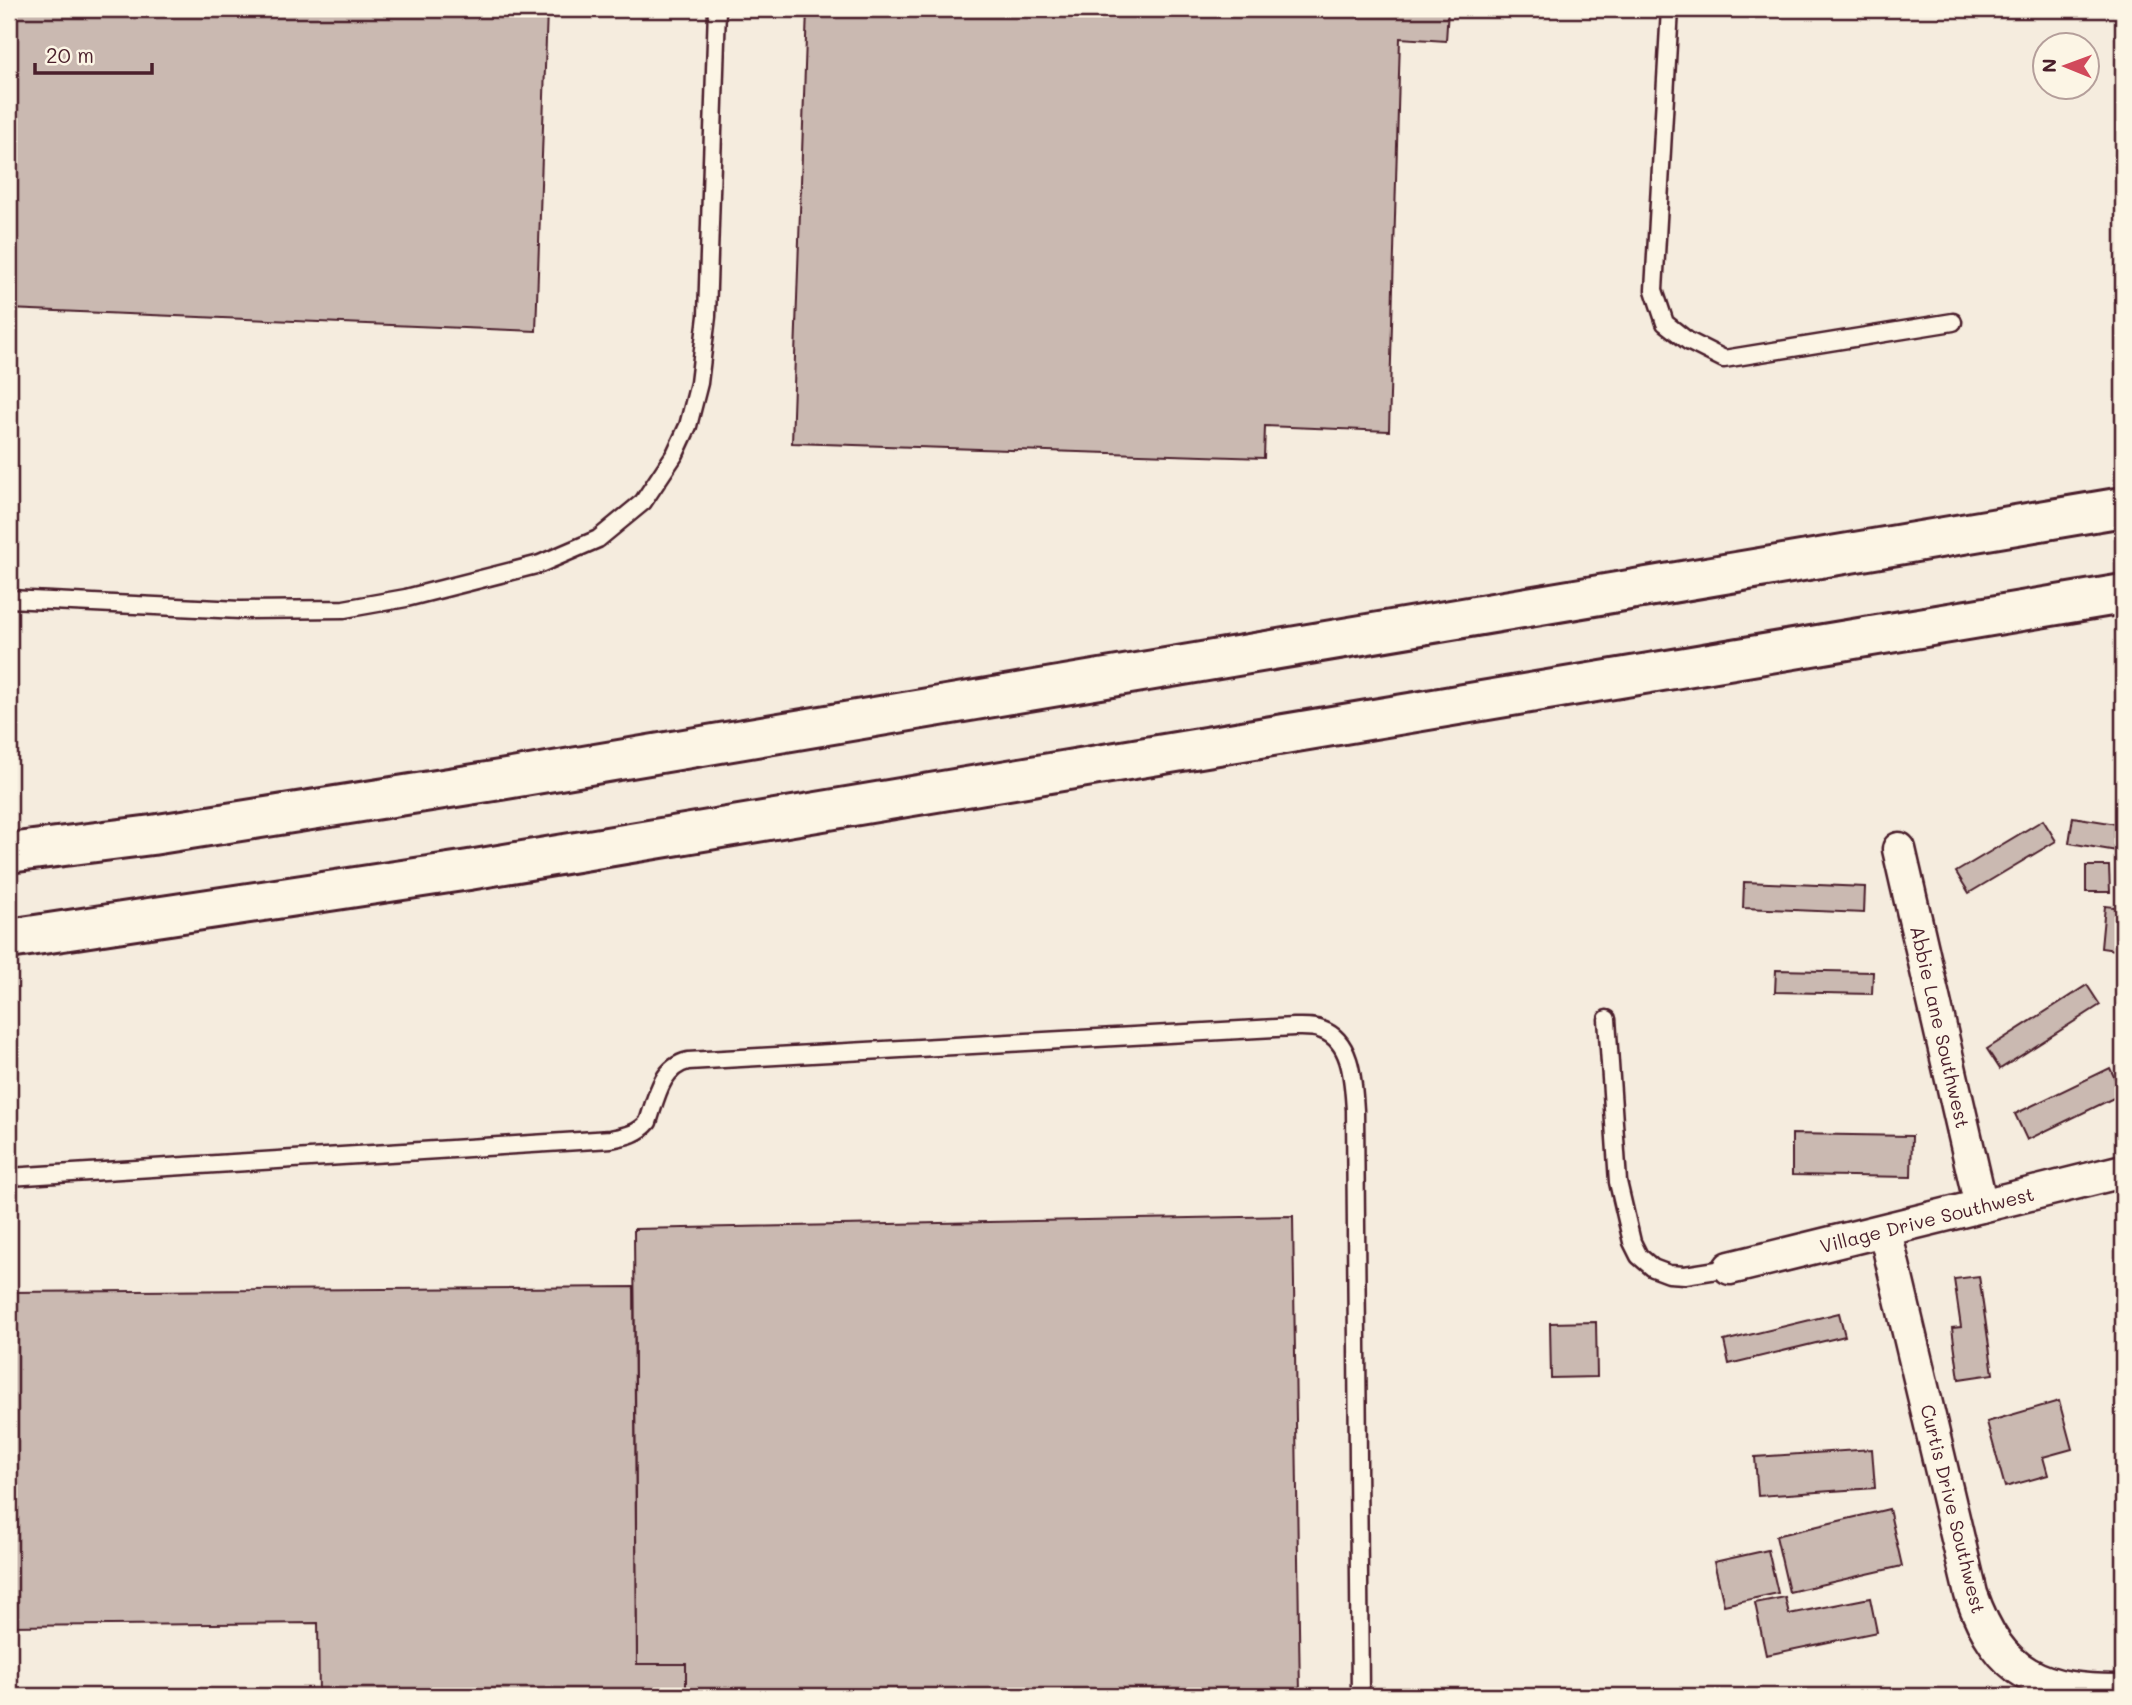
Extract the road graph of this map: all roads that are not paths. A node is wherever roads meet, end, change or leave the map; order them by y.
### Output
1 (717, 9) edge
2 (1670, 9) edge
3 (1953, 322) dead end
4 (2123, 508) edge
5 (2123, 594) edge
6 (9, 599) edge
7 (1899, 849) dead end
8 (9, 853) edge
9 (9, 939) edge
10 (1608, 1019) dead end
11 (2123, 1171) edge
12 (9, 1177) edge
13 (1981, 1206) junction
14 (1885, 1231) junction
15 (1730, 1268) joint
16 (2123, 1691) edge
17 (1360, 1696) edge

1 - 6 lane
2 - 3 lane
4 - 8 highway
5 - 9 highway
7 - 13 street, Abbie Lane Southwest
10 - 15 lane
11 - 13 street, Village Drive Southwest
12 - 17 lane
13 - 14 street, Village Drive Southwest
14 - 15 street, Village Drive Southwest
14 - 16 street, Curtis Drive Southwest

